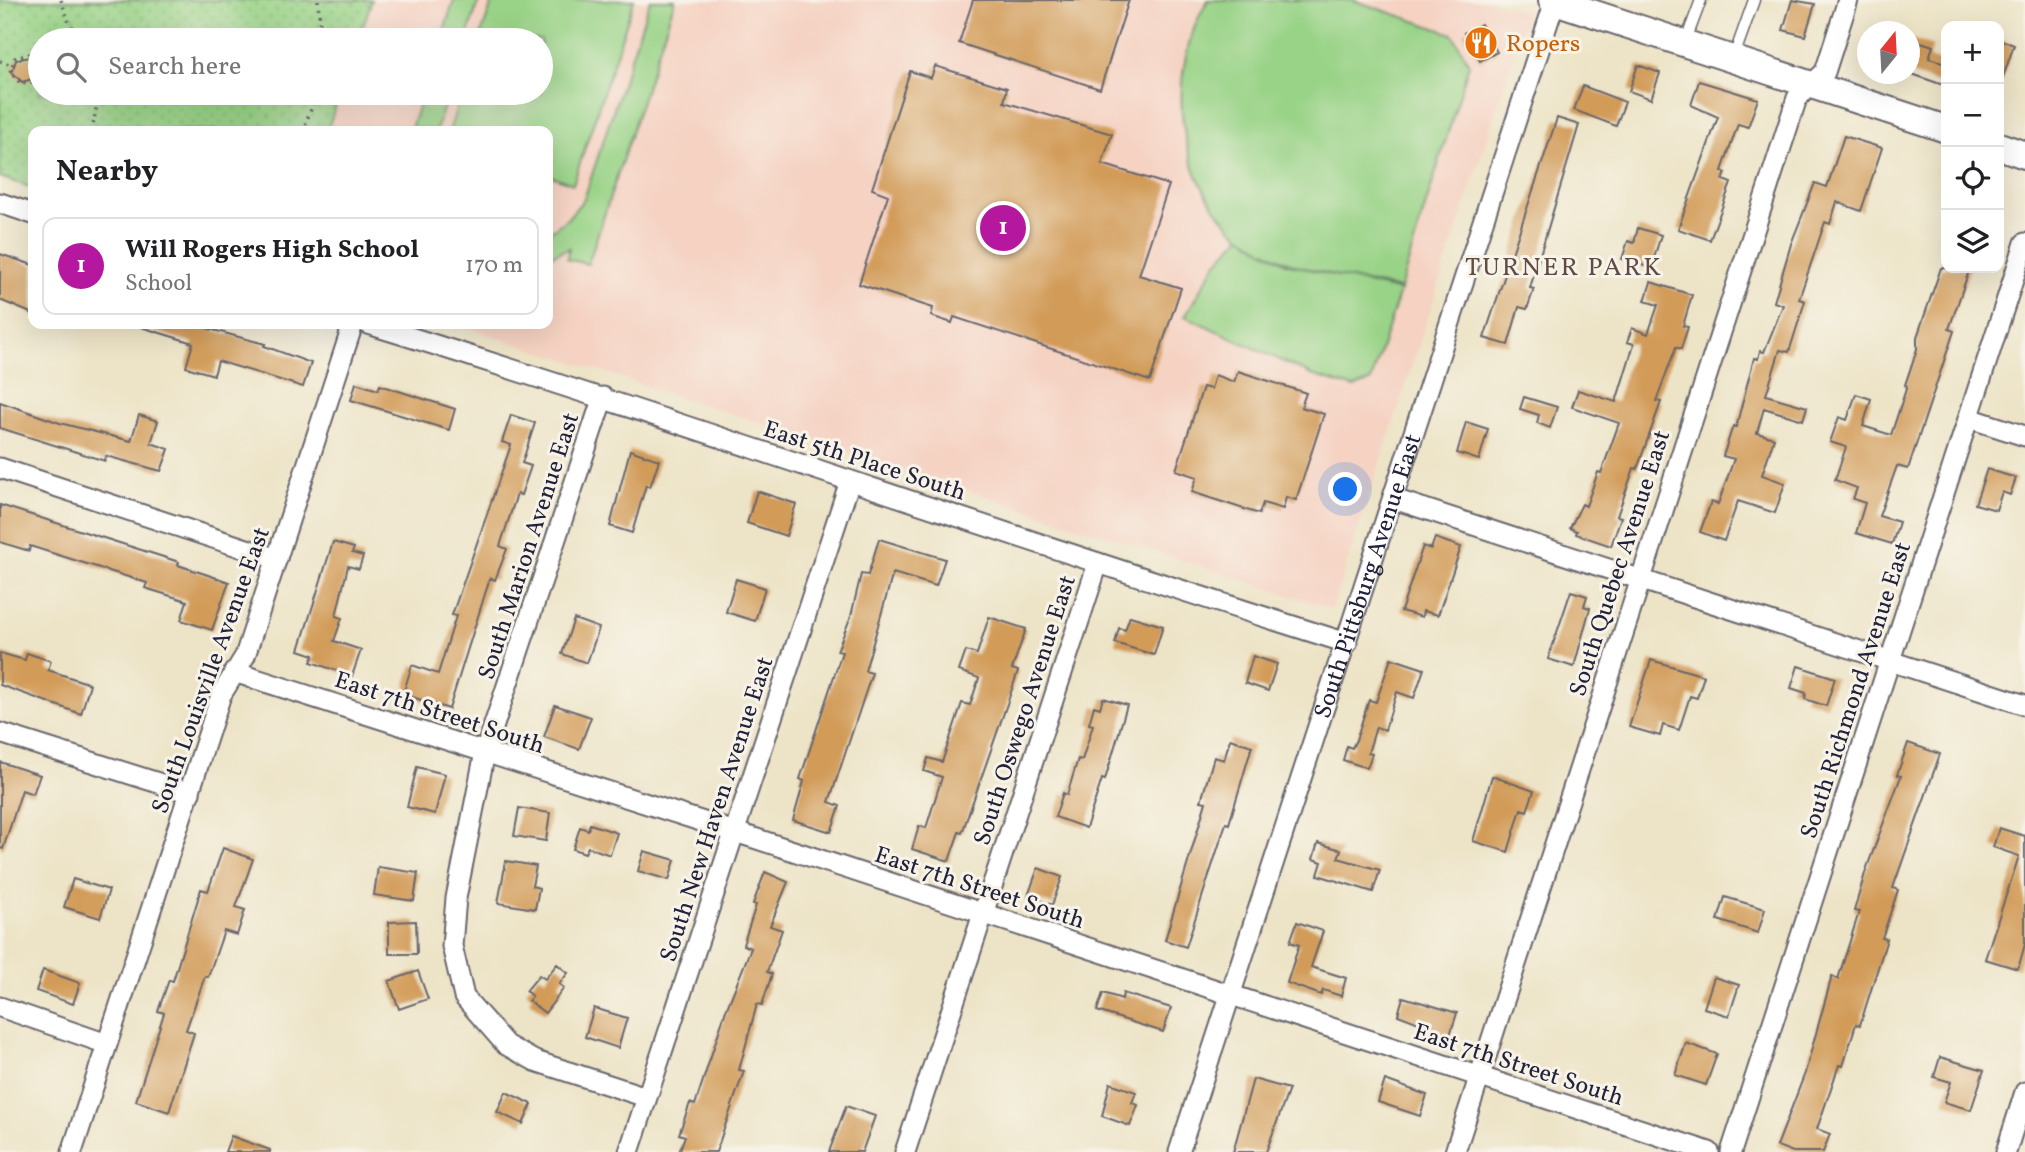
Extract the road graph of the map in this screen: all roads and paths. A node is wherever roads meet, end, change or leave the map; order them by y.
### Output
1 (61, 0) edge
2 (318, 0) edge
3 (1554, 0) edge
4 (1701, 0) edge
5 (1754, 0) edge
6 (1848, 0) edge
7 (73, 28) edge
8 (320, 28) edge
9 (1685, 44) junction
10 (28, 55) edge
11 (1733, 59) junction
12 (0, 61) edge
13 (12, 65) junction
14 (28, 83) edge
15 (1811, 85) junction
16 (97, 105) edge
17 (313, 105) edge
18 (93, 126) edge
19 (305, 126) edge
20 (1941, 127) edge
21 (2002, 147) edge
22 (2025, 155) edge
23 (0, 203) edge
24 (28, 212) edge
25 (2025, 243) edge
26 (350, 329) edge
27 (384, 329) edge
28 (603, 397) junction
29 (1969, 418) junction
30 (2025, 436) edge
31 (0, 468) edge
32 (850, 481) junction
33 (1394, 499) junction
34 (277, 559) junction
35 (1098, 563) junction
36 (1639, 579) junction
37 (1347, 643) junction
38 (1889, 661) junction
39 (234, 672) junction
40 (2025, 705) edge
41 (0, 733) edge
42 (485, 752) junction
43 (190, 793) junction
44 (735, 832) junction
45 (983, 915) junction
46 (1231, 995) junction
47 (0, 1007) edge
48 (107, 1044) junction
49 (1479, 1077) junction
50 (2025, 1092) edge
51 (646, 1097) junction
52 (72, 1152) edge
53 (629, 1152) edge
54 (905, 1152) edge
55 (1180, 1152) edge
56 (1455, 1152) edge
57 (1709, 1152) edge
58 (1731, 1152) edge
59 (2006, 1152) edge

1 - 7 path
2 - 8 path
3 - 9 street
3 - 33 street, South Pittsburg Avenue East
4 - 9 lane
5 - 11 lane
6 - 15 street, South Quebec Avenue East
9 - 11 street
10 - 13 path
11 - 15 street
12 - 13 path
13 - 14 path
15 - 20 street
15 - 36 street, South Quebec Avenue East
16 - 18 path
17 - 19 path
21 - 22 street
23 - 24 street
25 - 29 street, South Richmond Avenue East
26 - 34 street, South Louisville Avenue East
27 - 28 street, East 5th Place South
28 - 32 street, East 5th Place South
28 - 42 street, South Marion Avenue East
29 - 30 street
29 - 38 street, South Richmond Avenue East
31 - 34 street
32 - 35 street, East 5th Place South
32 - 44 street, South New Haven Avenue East
33 - 36 street
33 - 37 street, South Pittsburg Avenue East
34 - 39 street, South Louisville Avenue East
35 - 37 street, East 5th Place South
35 - 45 street, South Oswego Avenue East
36 - 38 street
36 - 49 street, South Quebec Avenue East
37 - 46 street, South Pittsburg Avenue East
38 - 40 street
38 - 58 street, South Richmond Avenue East
39 - 42 street, East 7th Street South
39 - 43 street, South Louisville Avenue East
41 - 43 street
42 - 44 street, East 7th Street South
42 - 51 street, South Marion Avenue East
43 - 48 street, South Louisville Avenue East
44 - 45 street, East 7th Street South
44 - 51 street, South New Haven Avenue East
45 - 46 street, East 7th Street South
45 - 54 street, South Oswego Avenue East
46 - 49 street, East 7th Street South
46 - 55 street, South Pittsburg Avenue East
47 - 48 street
48 - 52 street, South Louisville Avenue East
49 - 56 street, South Quebec Avenue East
49 - 57 street, East 7th Street South
50 - 59 street
51 - 53 street, South New Haven Avenue East

